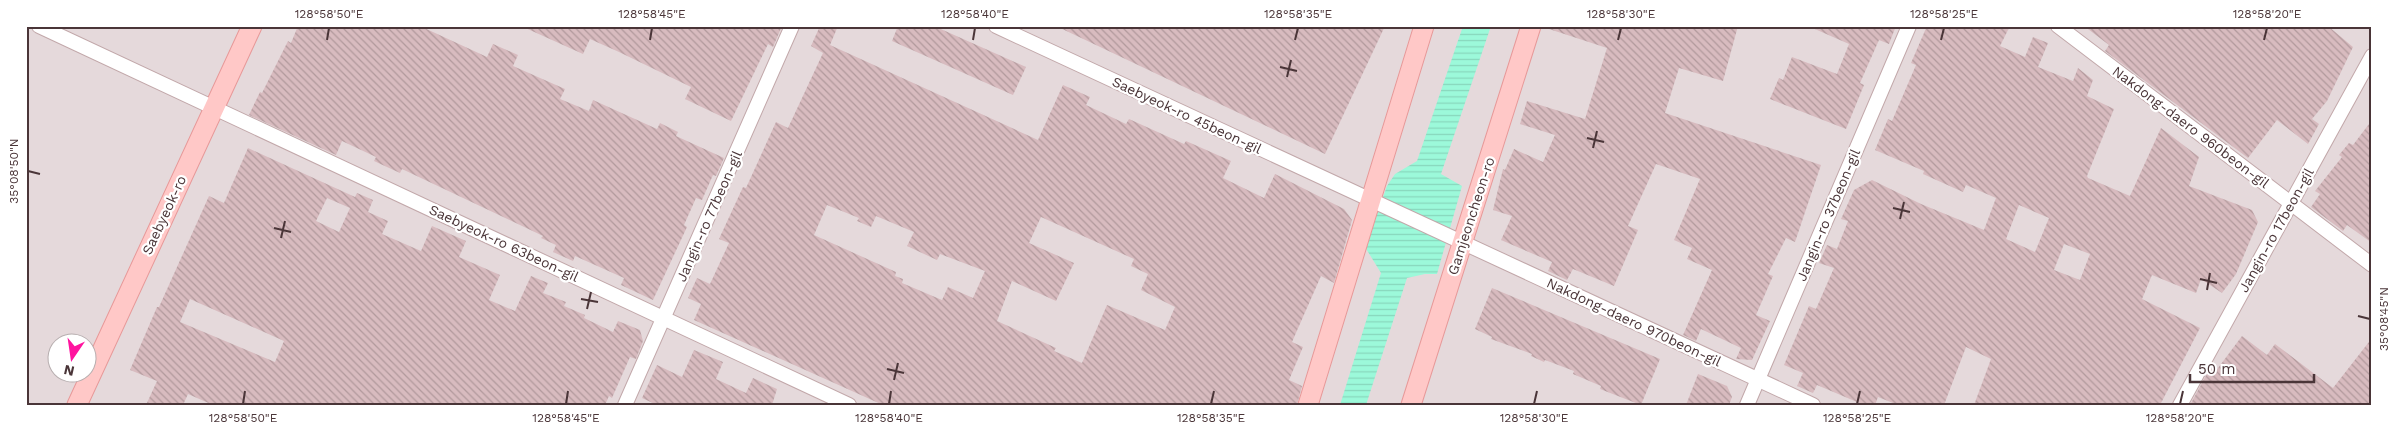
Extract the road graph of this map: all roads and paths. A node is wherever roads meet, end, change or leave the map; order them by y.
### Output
1 (39, 26) edge
2 (252, 26) edge
3 (792, 26) edge
4 (996, 26) edge
5 (1424, 26) edge
6 (1531, 26) edge
7 (1909, 26) edge
8 (2058, 26) edge
9 (2372, 56) edge
10 (214, 108) junction
11 (2291, 202) junction
12 (1374, 203) junction
13 (1459, 240) junction
14 (2372, 265) edge
15 (664, 318) junction
16 (1757, 379) junction
17 (77, 405) edge
18 (625, 405) edge
19 (849, 405) edge
20 (1308, 405) edge
21 (1411, 405) edge
22 (1747, 405) edge
23 (1813, 405) edge
24 (2180, 405) edge

1 - 10 street, Saebyeok-ro 63beon-gil
2 - 10 street, Saebyeok-ro
3 - 15 street, Jangin-ro 77beon-gil
4 - 12 street, Saebyeok-ro 45beon-gil
5 - 12 street
6 - 13 street, Gamjeoncheon-ro
7 - 16 street, Jangin-ro 37beon-gil
8 - 11 street, Nakdong-daero 960beon-gil
9 - 11 street, Jangin-ro 17beon-gil
10 - 15 street, Saebyeok-ro 63beon-gil
10 - 17 street, Saebyeok-ro
11 - 14 street, Nakdong-daero 960beon-gil
11 - 24 street, Jangin-ro 17beon-gil
12 - 13 street, Saebyeok-ro 45beon-gil
12 - 20 street
13 - 16 street, Nakdong-daero 970beon-gil
13 - 21 street, Gamjeoncheon-ro
15 - 18 street, Jangin-ro 77beon-gil
15 - 19 street, Saebyeok-ro 63beon-gil
16 - 22 street, Jangin-ro 37beon-gil
16 - 23 street, Nakdong-daero 970beon-gil

